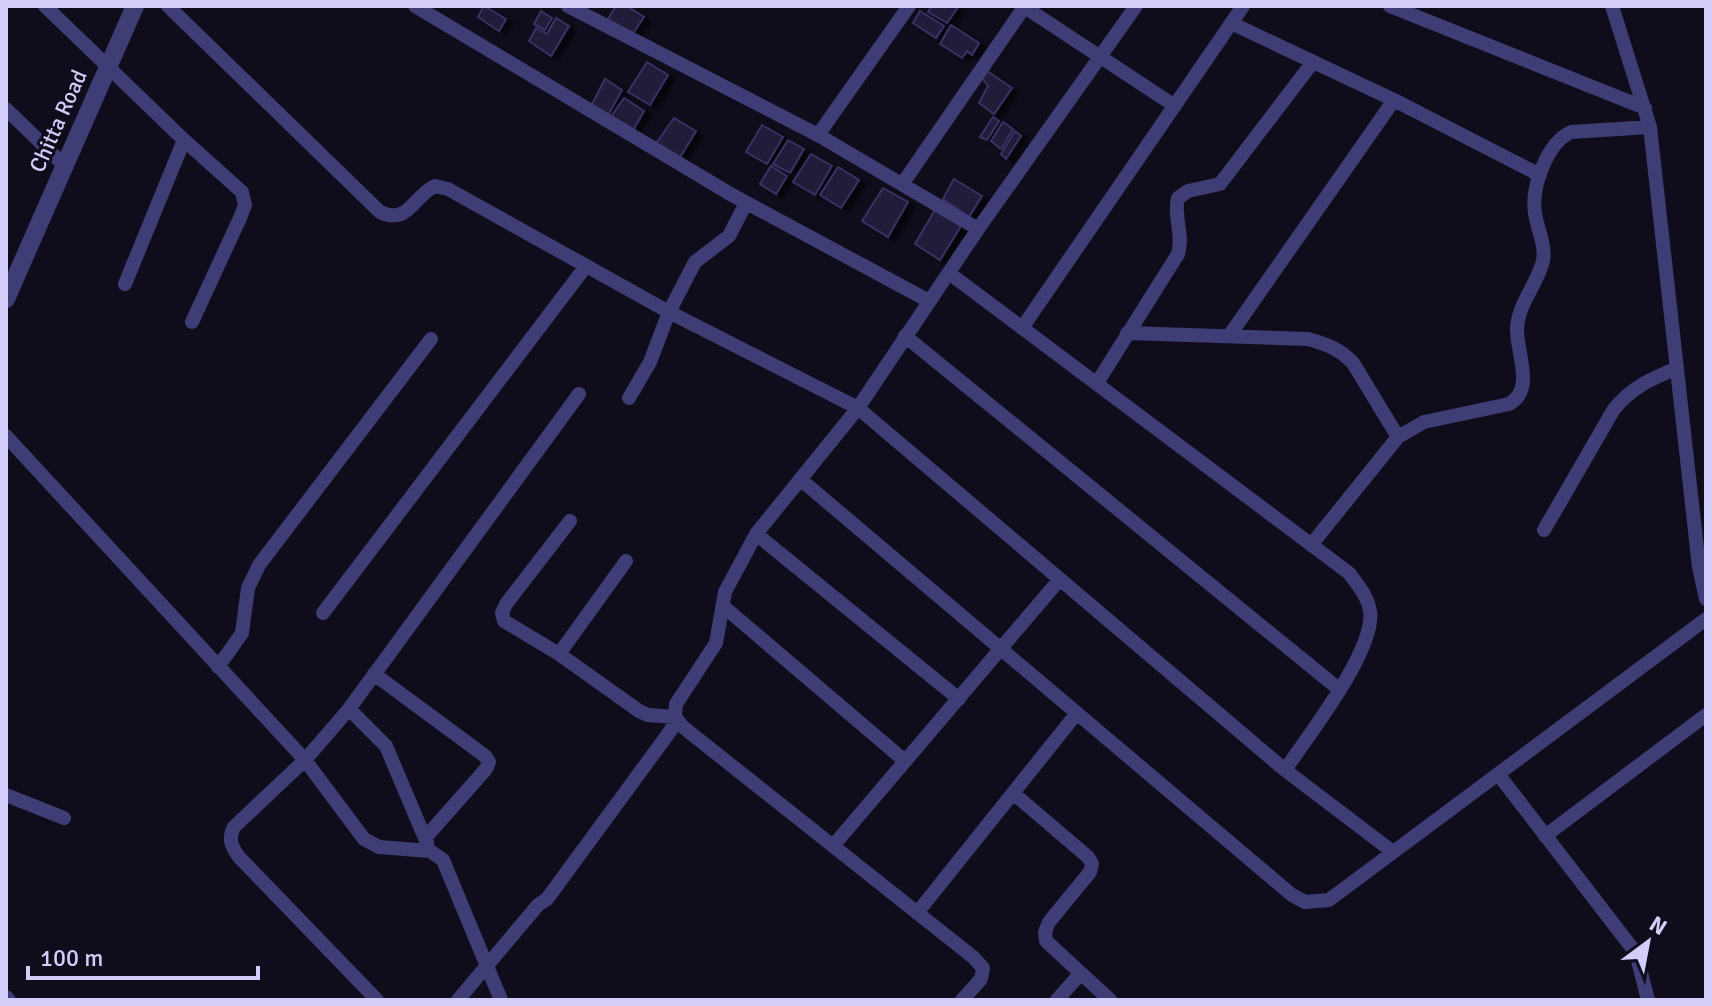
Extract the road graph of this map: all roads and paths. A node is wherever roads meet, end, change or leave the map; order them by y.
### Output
1 (45, 6) edge
2 (135, 6) edge
3 (168, 6) edge
4 (415, 6) edge
5 (909, 6) edge
6 (1024, 6) edge
7 (1136, 6) edge
8 (1243, 6) edge
9 (1390, 6) edge
10 (1612, 6) edge
11 (570, 7) edge
12 (1231, 23) junction
13 (1101, 58) junction
14 (1313, 62) junction
15 (109, 67) junction
16 (1394, 100) junction
17 (1175, 106) junction
18 (1645, 108) junction
19 (6, 109) edge
20 (1650, 127) junction
21 (818, 135) junction
22 (184, 140) junction
23 (65, 166) junction
24 (1540, 175) junction
25 (903, 183) junction
26 (746, 203) junction
27 (978, 229) junction
28 (586, 266) junction
29 (949, 273) junction
30 (125, 284) dead end
31 (6, 299) edge
32 (929, 301) junction
33 (669, 312) junction
34 (192, 322) dead end
35 (1022, 328) junction
36 (1127, 333) junction
37 (905, 336) junction
38 (1229, 336) junction
39 (431, 339) dead end
40 (1677, 368) junction
41 (1097, 383) junction
42 (579, 394) dead end
43 (629, 398) dead end
44 (858, 408) junction
45 (6, 436) edge
46 (1398, 437) junction
47 (800, 479) junction
48 (570, 521) dead end
49 (1544, 530) dead end
50 (756, 534) junction
51 (1311, 545) junction
52 (626, 561) dead end
53 (1060, 579) junction
54 (1706, 599) edge
55 (723, 606) junction
56 (323, 613) dead end
57 (1706, 619) edge
58 (1001, 649) junction
59 (559, 654) junction
60 (218, 667) junction
61 (374, 674) junction
62 (1340, 690) junction
63 (959, 699) junction
64 (349, 709) junction
65 (1077, 713) junction
66 (1706, 715) edge
67 (675, 717) junction
68 (305, 760) junction
69 (905, 761) junction
70 (1285, 770) junction
71 (1498, 774) junction
72 (1013, 793) junction
73 (6, 795) edge
74 (64, 818) dead end
75 (1545, 836) junction
76 (428, 845) junction
77 (833, 846) junction
78 (1393, 852) junction
79 (917, 913) junction
80 (487, 966) junction
81 (1080, 974) junction
82 (377, 1000) edge
83 (458, 1000) edge
84 (501, 1000) edge
85 (962, 1000) edge
86 (1057, 1000) edge
87 (1110, 1000) edge
88 (1648, 1000) edge

1 - 15 street
2 - 15 street, Chitta Road
3 - 28 street
4 - 26 street
5 - 21 street
6 - 13 street
6 - 25 street
7 - 13 street
8 - 12 street
9 - 18 street
10 - 18 street
11 - 21 street
12 - 14 street
12 - 17 street
13 - 17 street
13 - 27 street
14 - 16 street
14 - 36 street
15 - 22 street
15 - 23 street, Chitta Road
16 - 24 street
16 - 38 street
17 - 35 street
18 - 20 street
19 - 23 street
20 - 24 street
20 - 40 street
21 - 25 street
22 - 30 street
22 - 34 street
23 - 31 street, Chitta Road
24 - 46 street
25 - 27 street
26 - 32 street
26 - 33 street
27 - 29 street
28 - 33 street
28 - 56 street
29 - 32 street
29 - 35 street
32 - 37 street
33 - 43 street
33 - 44 street
35 - 41 street
36 - 38 street
36 - 41 street
37 - 44 street
37 - 62 street
38 - 46 street
39 - 60 street
40 - 49 street
40 - 54 street
41 - 51 street
42 - 61 street
44 - 47 street
44 - 53 street
45 - 60 street
46 - 51 street
47 - 50 street
47 - 58 street
48 - 59 street
50 - 55 street
50 - 63 street
51 - 62 street
52 - 59 street
53 - 58 street
53 - 70 street
55 - 67 street
55 - 69 street
57 - 71 street
58 - 63 street
58 - 65 street
59 - 67 street
60 - 68 street
61 - 64 street
61 - 76 street
62 - 70 street
63 - 69 street
64 - 68 street
64 - 76 street
65 - 72 street
65 - 78 street
66 - 75 street
67 - 77 street
67 - 80 street
68 - 76 street
68 - 82 street
69 - 77 street
70 - 78 street
71 - 75 street
71 - 78 street
72 - 79 street
72 - 81 street
73 - 74 street
75 - 88 street
76 - 80 street
77 - 79 street
79 - 85 street
80 - 83 street
80 - 84 street
81 - 86 street
81 - 87 street

